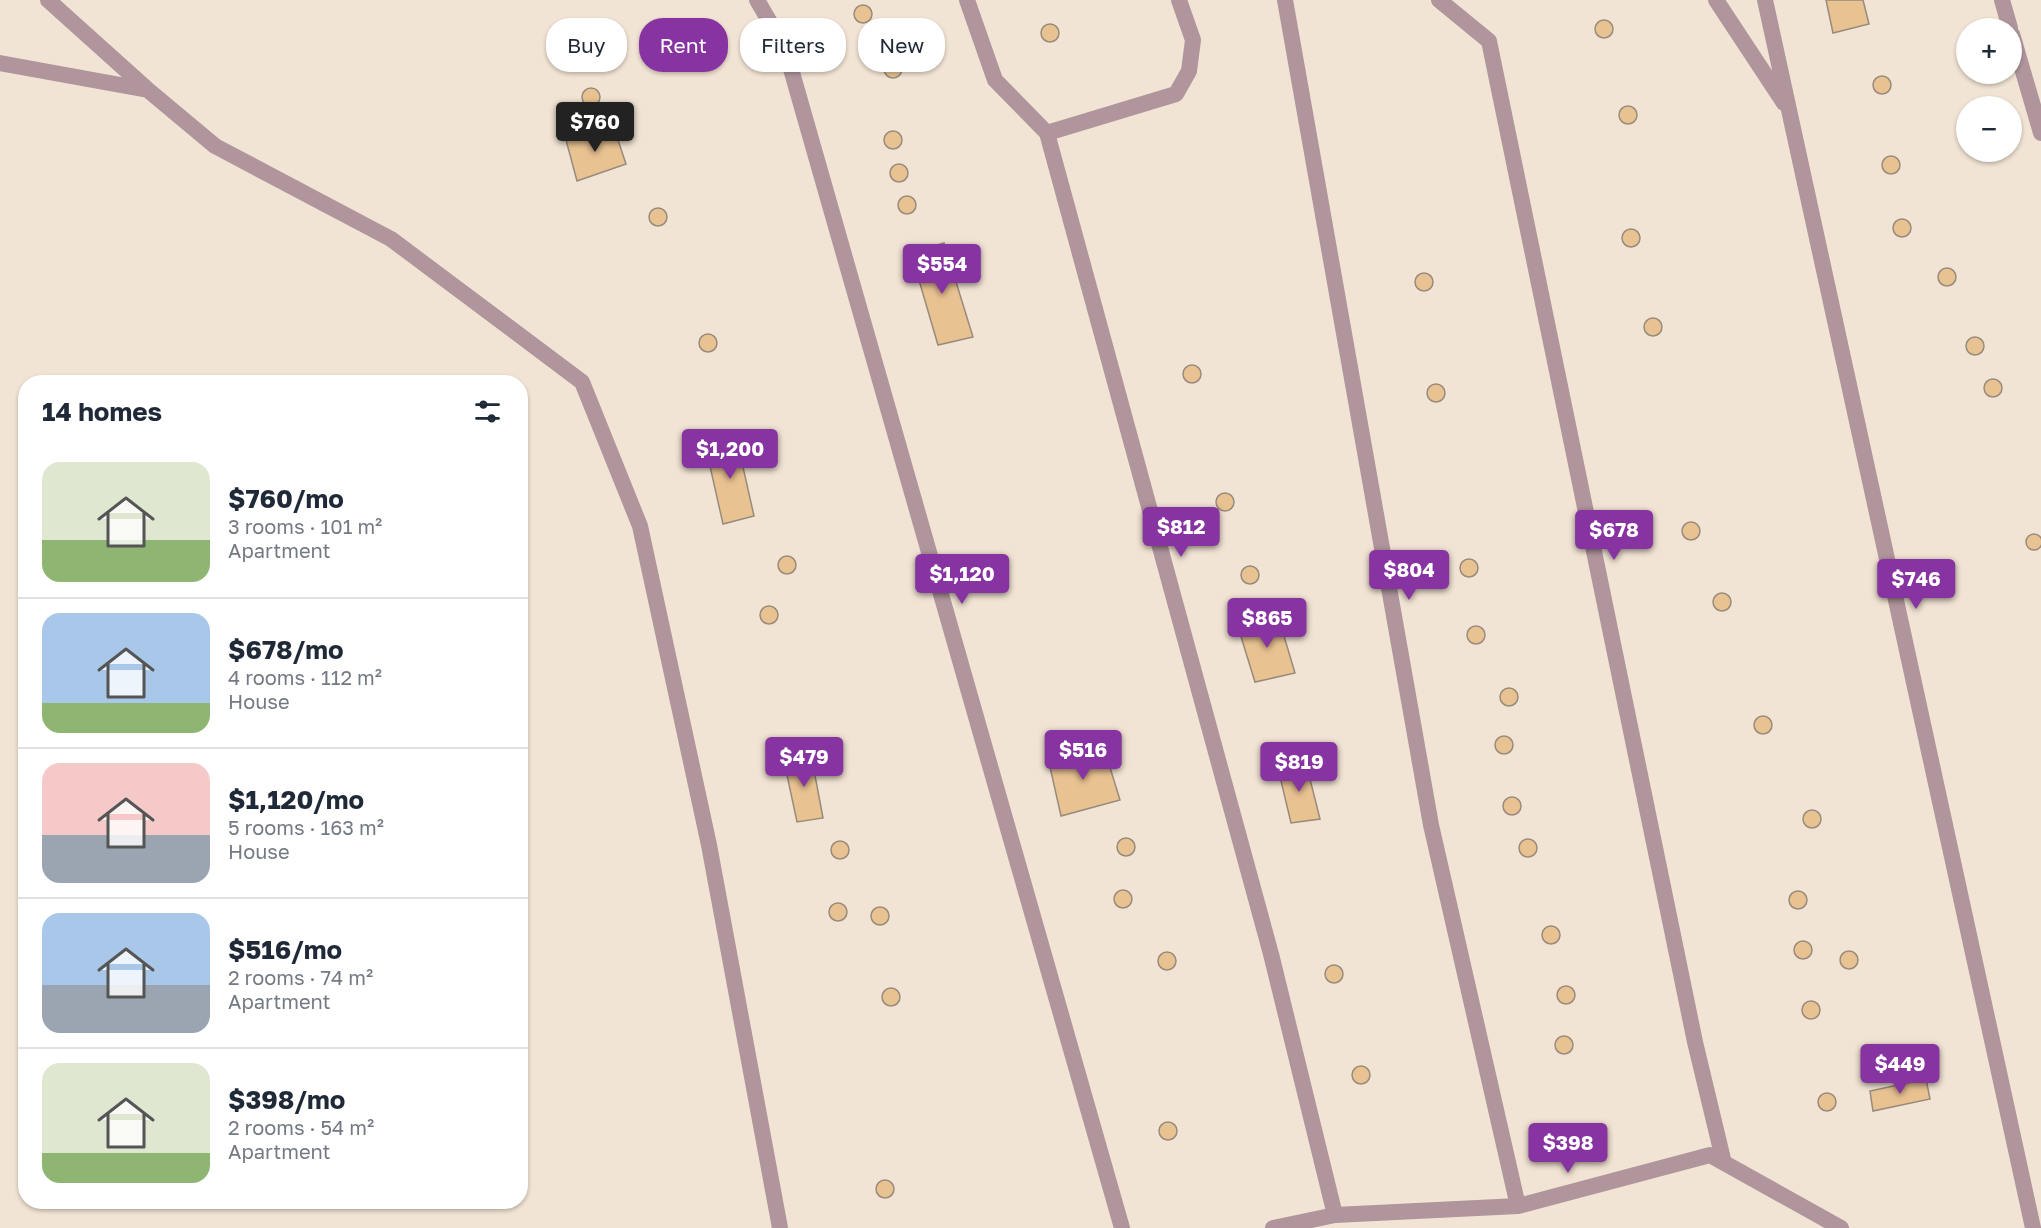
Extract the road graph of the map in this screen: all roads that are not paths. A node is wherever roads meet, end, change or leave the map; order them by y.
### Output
1 (48, 0) edge
2 (757, 0) edge
3 (967, 0) edge
4 (1179, 0) edge
5 (1285, 0) edge
6 (1439, 0) edge
7 (1716, 0) edge
8 (1766, 0) edge
9 (2002, 0) edge
10 (2007, 18) edge
11 (0, 63) edge
12 (2022, 68) edge
13 (148, 90) junction
14 (1790, 111) junction
15 (1047, 133) junction
16 (2041, 133) edge
17 (1724, 1163) junction
18 (1518, 1206) junction
19 (1335, 1215) junction
20 (780, 1228) edge
21 (1122, 1228) edge
22 (1273, 1228) edge
23 (1841, 1228) edge
24 (2033, 1228) edge

1 - 13 street
2 - 21 street
3 - 15 street
4 - 15 street
5 - 18 street
6 - 17 street
7 - 14 street
8 - 14 street
9 - 10 street
11 - 13 street
12 - 16 street
13 - 20 street
14 - 24 street
15 - 19 street
17 - 18 street
17 - 23 street
18 - 19 street
19 - 22 street

